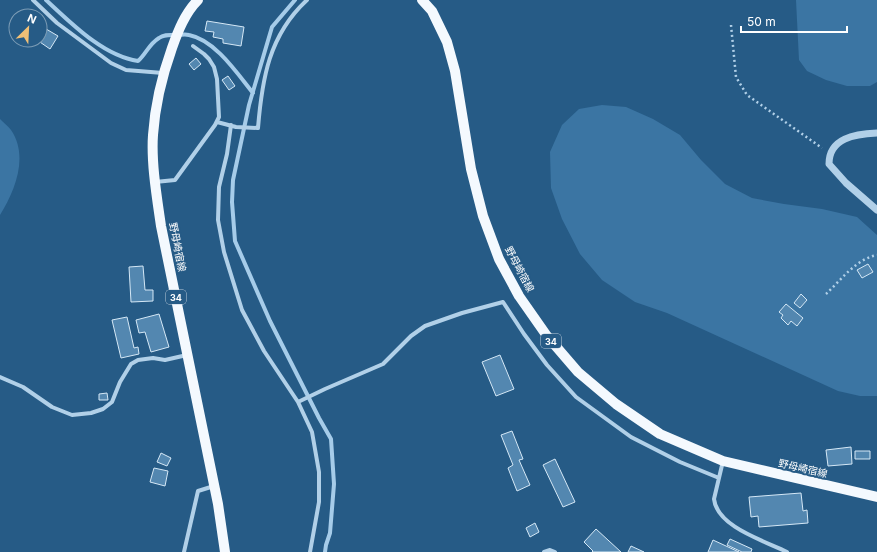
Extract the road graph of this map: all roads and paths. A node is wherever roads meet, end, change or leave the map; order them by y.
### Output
1 (33, 0) edge
2 (198, 0) edge
3 (307, 0) edge
4 (422, 0) edge
5 (731, 24) dead end
6 (193, 46) dead end
7 (164, 73) junction
8 (217, 122) junction
9 (231, 125) junction
10 (877, 133) edge
11 (831, 153) junction
12 (155, 182) junction
13 (877, 210) edge
14 (877, 254) edge
15 (826, 294) dead end
16 (187, 355) junction
17 (0, 377) edge
18 (298, 402) junction
19 (723, 461) junction
20 (719, 478) junction
21 (214, 486) junction
22 (877, 497) edge
23 (184, 552) edge
24 (225, 552) edge
25 (310, 552) edge
26 (544, 552) edge
27 (555, 552) edge
28 (787, 552) edge

1 - 7 street
2 - 7 main road, 野母崎宿線 / 34
3 - 9 street
4 - 19 main road, 野母崎宿線 / 34
5 - 11 path
6 - 8 street
7 - 12 main road, 野母崎宿線 / 34
8 - 9 street
8 - 12 street
9 - 18 street
10 - 11 street
11 - 13 street
12 - 16 main road, 野母崎宿線 / 34
14 - 15 path
16 - 17 street
16 - 21 main road, 野母崎宿線 / 34
18 - 20 street
18 - 25 street
19 - 20 street
19 - 22 main road, 野母崎宿線 / 34
20 - 28 street
21 - 23 street
21 - 24 main road, 野母崎宿線 / 34
26 - 27 street

